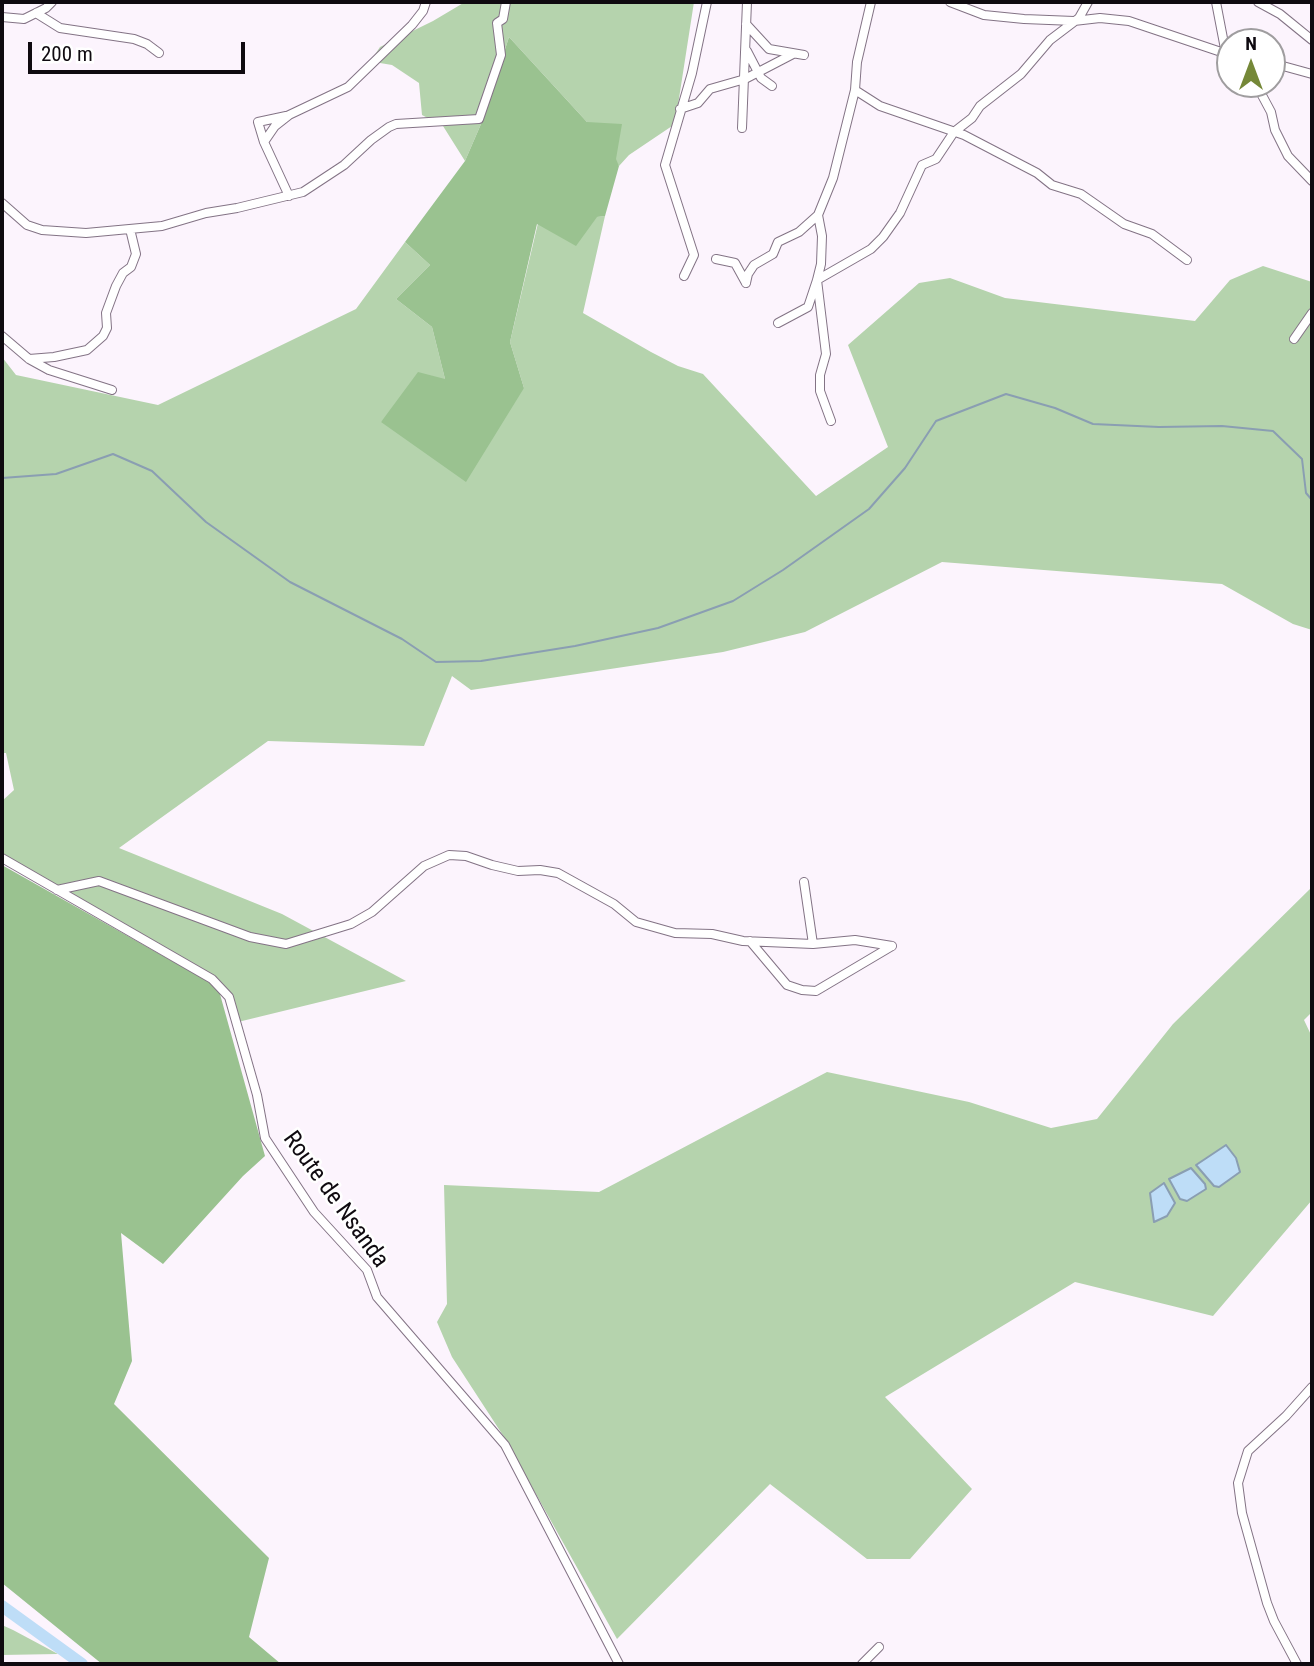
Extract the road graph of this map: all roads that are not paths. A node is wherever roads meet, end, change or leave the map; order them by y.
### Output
1 (52, 2) edge
2 (426, 2) edge
3 (506, 2) edge
4 (707, 2) edge
5 (747, 2) edge
6 (871, 2) edge
7 (950, 2) edge
8 (1088, 2) edge
9 (1216, 2) edge
10 (1258, 2) edge
11 (36, 13) junction
12 (2, 16) edge
13 (1074, 20) junction
14 (746, 24) junction
15 (1222, 28) edge
16 (1312, 40) edge
17 (746, 49) junction
18 (1216, 51) edge
19 (159, 53) dead end
20 (793, 54) junction
21 (804, 55) dead end
22 (1286, 67) edge
23 (757, 71) junction
24 (1312, 74) edge
25 (745, 79) junction
26 (772, 86) dead end
27 (855, 90) junction
28 (1264, 98) edge
29 (680, 109) junction
30 (289, 115) junction
31 (742, 128) dead end
32 (954, 132) junction
33 (264, 142) junction
34 (1312, 181) edge
35 (289, 196) junction
36 (2, 203) edge
37 (818, 215) junction
38 (130, 229) junction
39 (716, 259) dead end
40 (1187, 260) dead end
41 (684, 276) dead end
42 (817, 281) junction
43 (1312, 313) edge
44 (778, 323) dead end
45 (2, 336) edge
46 (1294, 339) dead end
47 (29, 359) junction
48 (112, 390) dead end
49 (831, 421) dead end
50 (2, 858) edge
51 (804, 882) dead end
52 (57, 890) junction
53 (750, 942) junction
54 (813, 944) junction
55 (1312, 1387) edge
56 (879, 1647) dead end
57 (619, 1664) edge
58 (862, 1664) edge
59 (1297, 1664) edge

1 - 11 street
2 - 30 street
3 - 35 street
4 - 29 street
5 - 14 street
6 - 27 street
7 - 13 street
8 - 13 street
9 - 15 street
10 - 16 street
11 - 12 street
11 - 19 street
13 - 18 street
13 - 32 street
14 - 17 street
14 - 20 street
17 - 23 street
17 - 25 street
20 - 21 street
20 - 23 street
22 - 24 street
23 - 25 street
23 - 26 street
25 - 29 street
25 - 31 street
27 - 32 street
27 - 37 street
28 - 34 street
29 - 41 street
30 - 33 street
30 - 33 street
32 - 40 street
32 - 42 street
33 - 35 street
35 - 38 street
36 - 38 street
37 - 39 street
37 - 42 street
38 - 47 street
42 - 44 street
42 - 49 street
43 - 46 street
45 - 47 street
47 - 48 street
50 - 52 street, Route de Nsanda
51 - 54 street
52 - 53 street
52 - 57 street, Route de Nsanda
53 - 54 street
53 - 54 street
55 - 59 street
56 - 58 street

